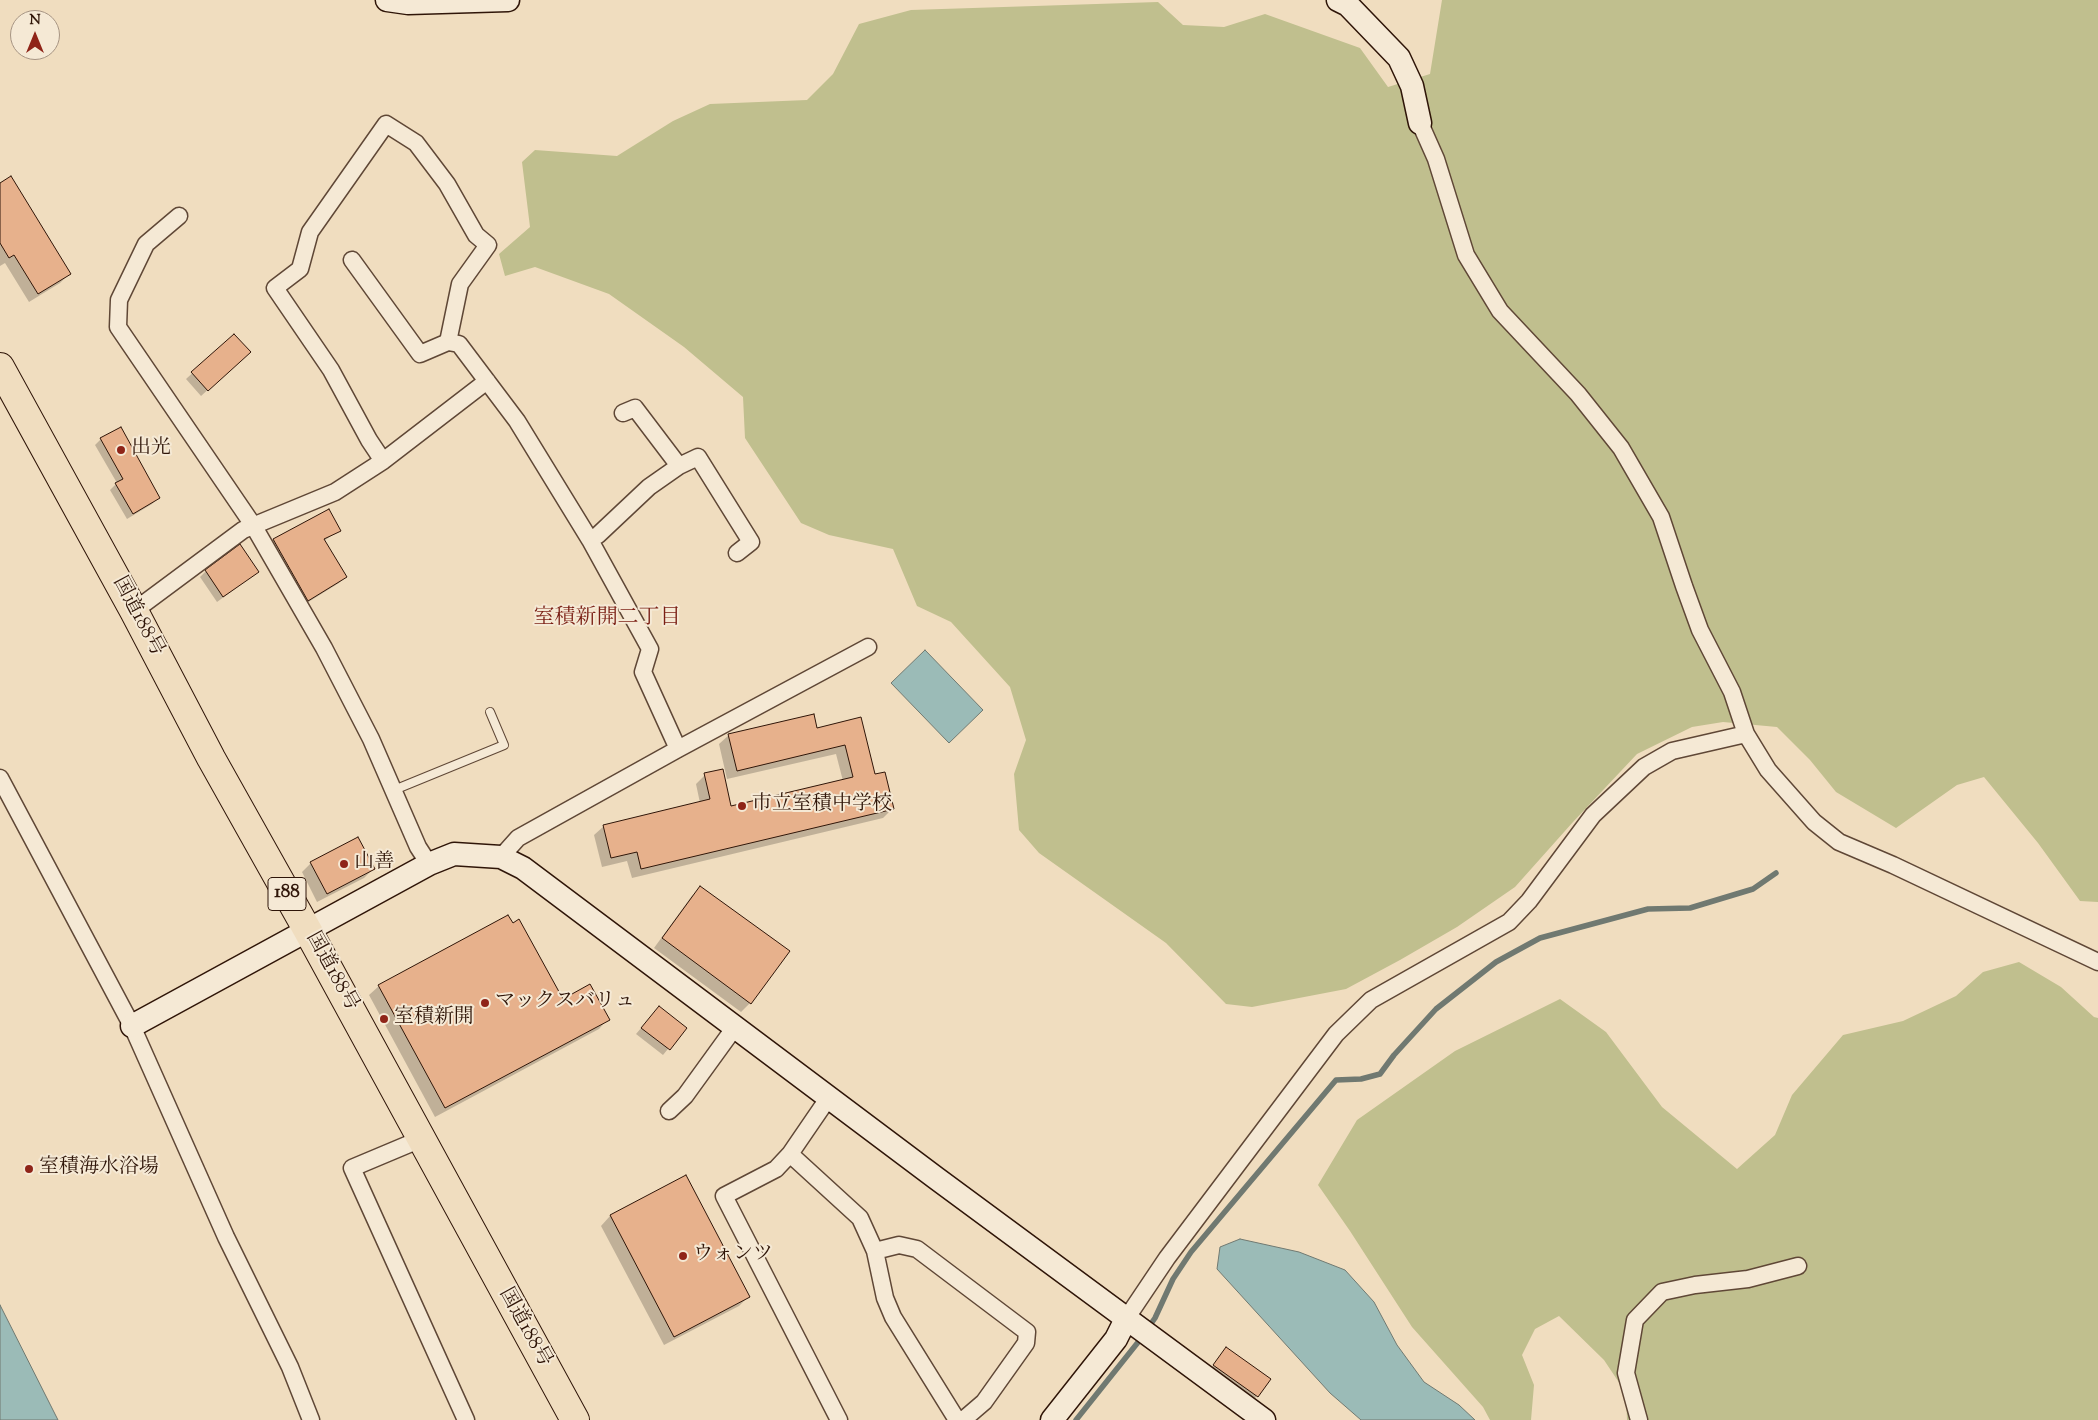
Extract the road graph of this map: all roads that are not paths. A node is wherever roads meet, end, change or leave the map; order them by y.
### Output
1 (387, 0) edge
2 (508, 0) edge
3 (1346, 2) edge
4 (1420, 123) joint
5 (179, 216) dead end
6 (352, 260) dead end
7 (448, 342) junction
8 (0, 367) edge
9 (487, 381) junction
10 (623, 413) dead end
11 (383, 461) junction
12 (679, 466) junction
13 (253, 526) junction
14 (590, 540) junction
15 (737, 553) dead end
16 (134, 610) junction
17 (868, 647) dead end
18 (490, 712) dead end
19 (1746, 734) junction
20 (678, 749) junction
21 (0, 778) edge
22 (394, 790) junction
23 (500, 857) junction
24 (429, 864) junction
25 (308, 931) junction
26 (2098, 962) edge
27 (132, 1026) junction
28 (735, 1027) junction
29 (829, 1097) junction
30 (669, 1111) dead end
31 (421, 1139) junction
32 (790, 1154) junction
33 (875, 1251) junction
34 (1798, 1266) dead end
35 (1126, 1319) junction
36 (312, 1420) edge
37 (466, 1420) edge
38 (575, 1420) edge
39 (839, 1420) edge
40 (957, 1420) edge
41 (963, 1420) edge
42 (1052, 1420) edge
43 (1264, 1420) edge
44 (1639, 1420) edge

1 - 2 street
3 - 4 street
4 - 19 street
5 - 13 street
6 - 7 street
7 - 9 street
7 - 11 street
8 - 16 highway, 国道188号 / 188
9 - 11 street
9 - 14 street
10 - 12 street
11 - 13 street
12 - 14 street
12 - 15 street
13 - 16 street
13 - 22 street
14 - 20 street
16 - 25 highway, 国道188号 / 188
17 - 20 street
18 - 22 lane
19 - 26 street
19 - 35 street
20 - 23 street
21 - 27 street
22 - 24 street
23 - 24 street
23 - 28 street
24 - 25 street
25 - 27 street
25 - 31 highway, 国道188号 / 188
27 - 36 street
28 - 29 street
28 - 30 street
29 - 32 street
29 - 35 street
31 - 37 street
31 - 38 highway, 国道188号 / 188
32 - 33 street
32 - 39 street
33 - 40 street
33 - 41 street
34 - 44 street
35 - 42 street
35 - 43 street

